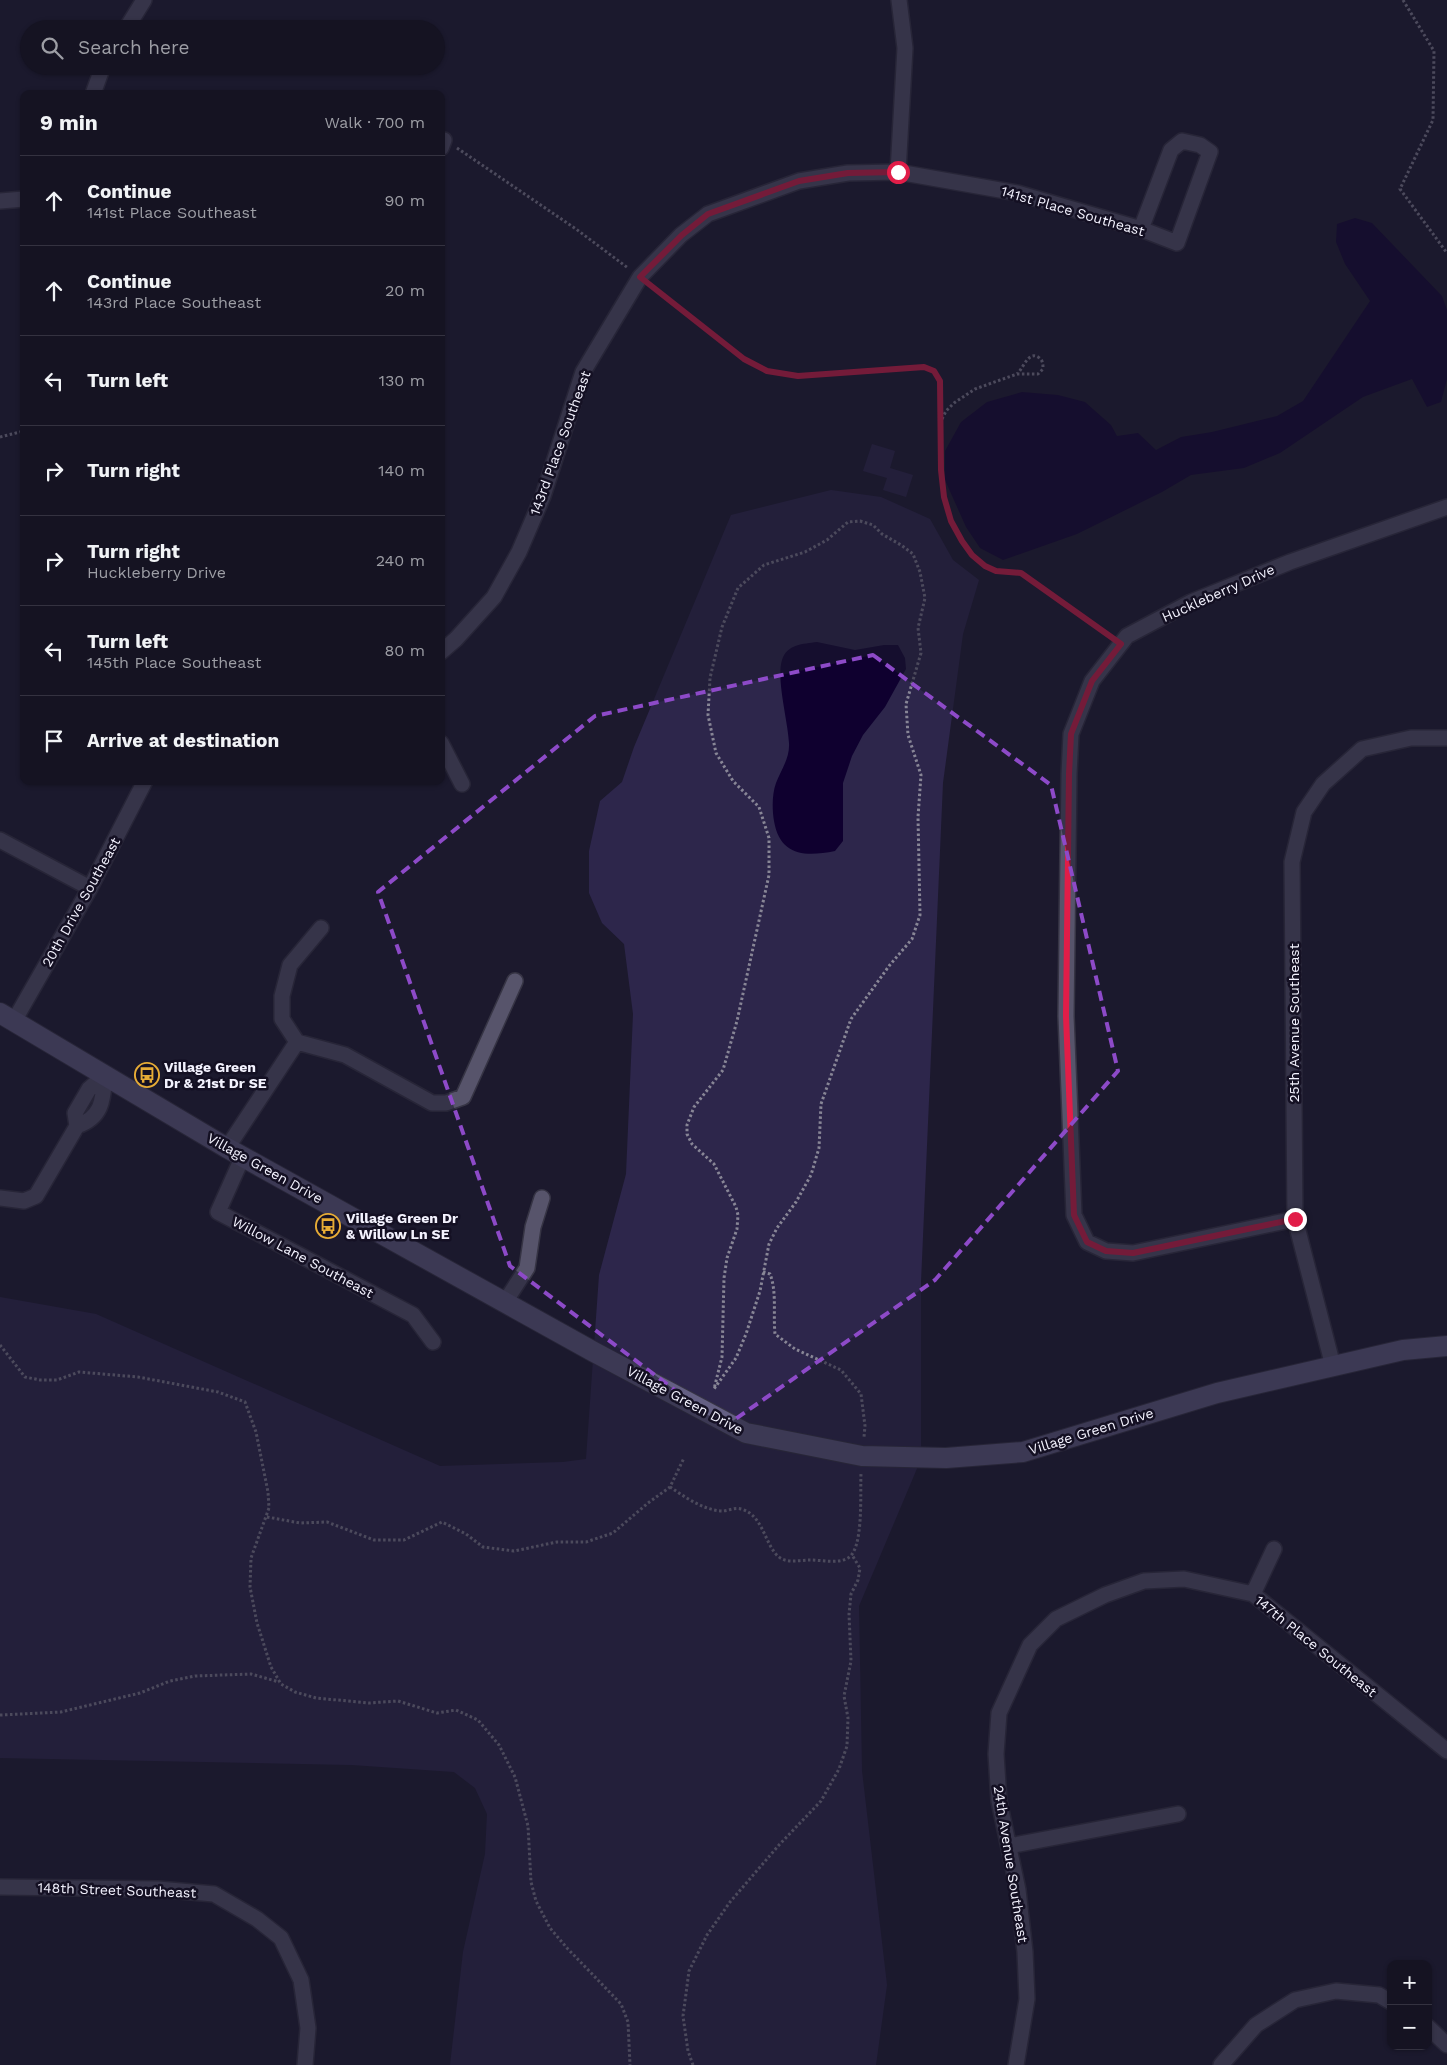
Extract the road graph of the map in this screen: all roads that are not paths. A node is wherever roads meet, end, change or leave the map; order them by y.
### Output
1 (144, 0) edge
2 (899, 0) edge
3 (132, 20) edge
4 (100, 75) edge
5 (95, 90) edge
6 (898, 172) junction
7 (20, 199) edge
8 (0, 201) edge
9 (1141, 229) junction
10 (682, 235) joint
11 (1447, 507) edge
12 (445, 649) edge
13 (1447, 738) edge
14 (445, 751) edge
15 (462, 784) dead end
16 (143, 785) edge
17 (0, 840) edge
18 (90, 888) junction
19 (321, 928) dead end
20 (515, 981) dead end
21 (7, 1017) edge
22 (297, 1042) junction
23 (105, 1075) junction
24 (235, 1152) junction
25 (0, 1198) edge
26 (542, 1198) dead end
27 (1295, 1219) junction
28 (504, 1302) junction
29 (433, 1342) dead end
30 (1447, 1346) edge
31 (1333, 1366) junction
32 (1274, 1549) dead end
33 (1253, 1594) junction
34 (1056, 1619) joint
35 (1447, 1751) edge
36 (1178, 1814) dead end
37 (1009, 1846) junction
38 (0, 1887) edge
39 (1387, 2000) edge
40 (1432, 2031) edge
41 (1447, 2045) edge
42 (305, 2065) edge
43 (1016, 2065) edge
44 (1221, 2065) edge

1 - 3 street
2 - 6 street
4 - 5 street
6 - 9 street, 141st Place Southeast
6 - 10 street, 141st Place Southeast
7 - 8 street
9 - 9 street, 141st Place Southeast
10 - 12 street, 143rd Place Southeast
11 - 27 street, Huckleberry Drive
13 - 27 street, 25th Avenue Southeast
14 - 15 street
16 - 18 street, 20th Drive Southeast
17 - 18 street
18 - 21 street, 20th Drive Southeast
19 - 22 street
20 - 22 street
21 - 23 street, Village Green Drive
22 - 24 street
23 - 24 street, Village Green Drive
23 - 25 street
24 - 28 street, Village Green Drive
24 - 29 street, Willow Lane Southeast
26 - 28 street
27 - 31 street, 25th Avenue Southeast
28 - 31 street, Village Green Drive
30 - 31 street, Village Green Drive
32 - 33 street
33 - 34 street, 147th Place Southeast
33 - 35 street, 147th Place Southeast
34 - 37 street, 24th Avenue Southeast
36 - 37 street
37 - 43 street, 24th Avenue Southeast
38 - 42 street, 148th Street Southeast
39 - 44 street
40 - 41 street

